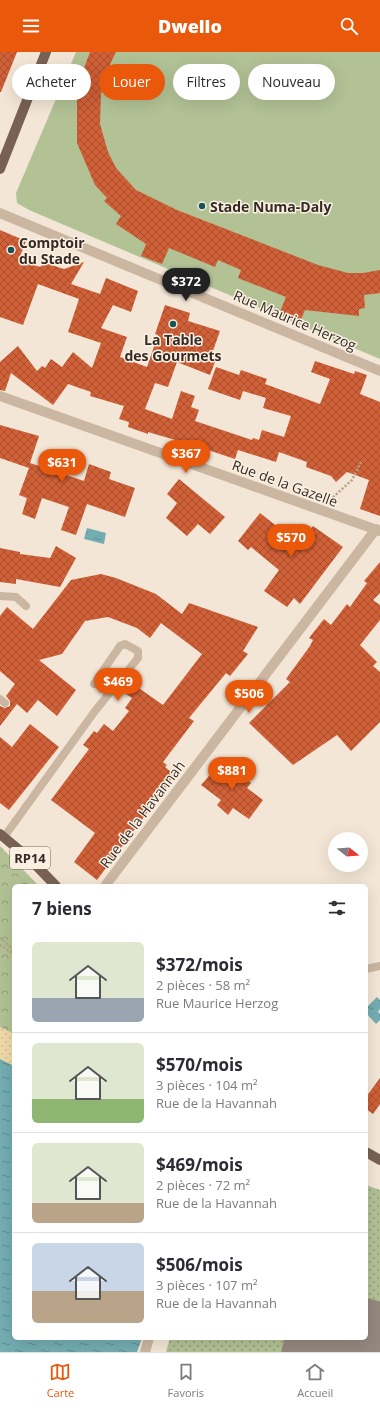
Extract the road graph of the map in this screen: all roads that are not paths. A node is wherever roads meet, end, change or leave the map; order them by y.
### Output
1 (46, 52) edge
2 (1, 164) edge
3 (0, 213) edge
4 (380, 371) edge
5 (0, 396) edge
6 (378, 530) edge
7 (0, 596) edge
8 (26, 606) dead end
9 (94, 684) dead end
10 (2, 836) edge
11 (54, 884) edge
12 (107, 884) edge
13 (380, 966) edge
14 (368, 969) edge
15 (368, 1153) edge
16 (380, 1160) edge
17 (148, 1340) edge
18 (145, 1352) edge

1 - 2 main road
3 - 4 street, Rue Maurice Herzog
5 - 6 street, Rue de la Gazelle
6 - 12 street, Rue de la Havannah
7 - 8 lane
9 - 10 lane
10 - 11 main road, RP14
13 - 14 lane
15 - 16 main road
17 - 18 street

